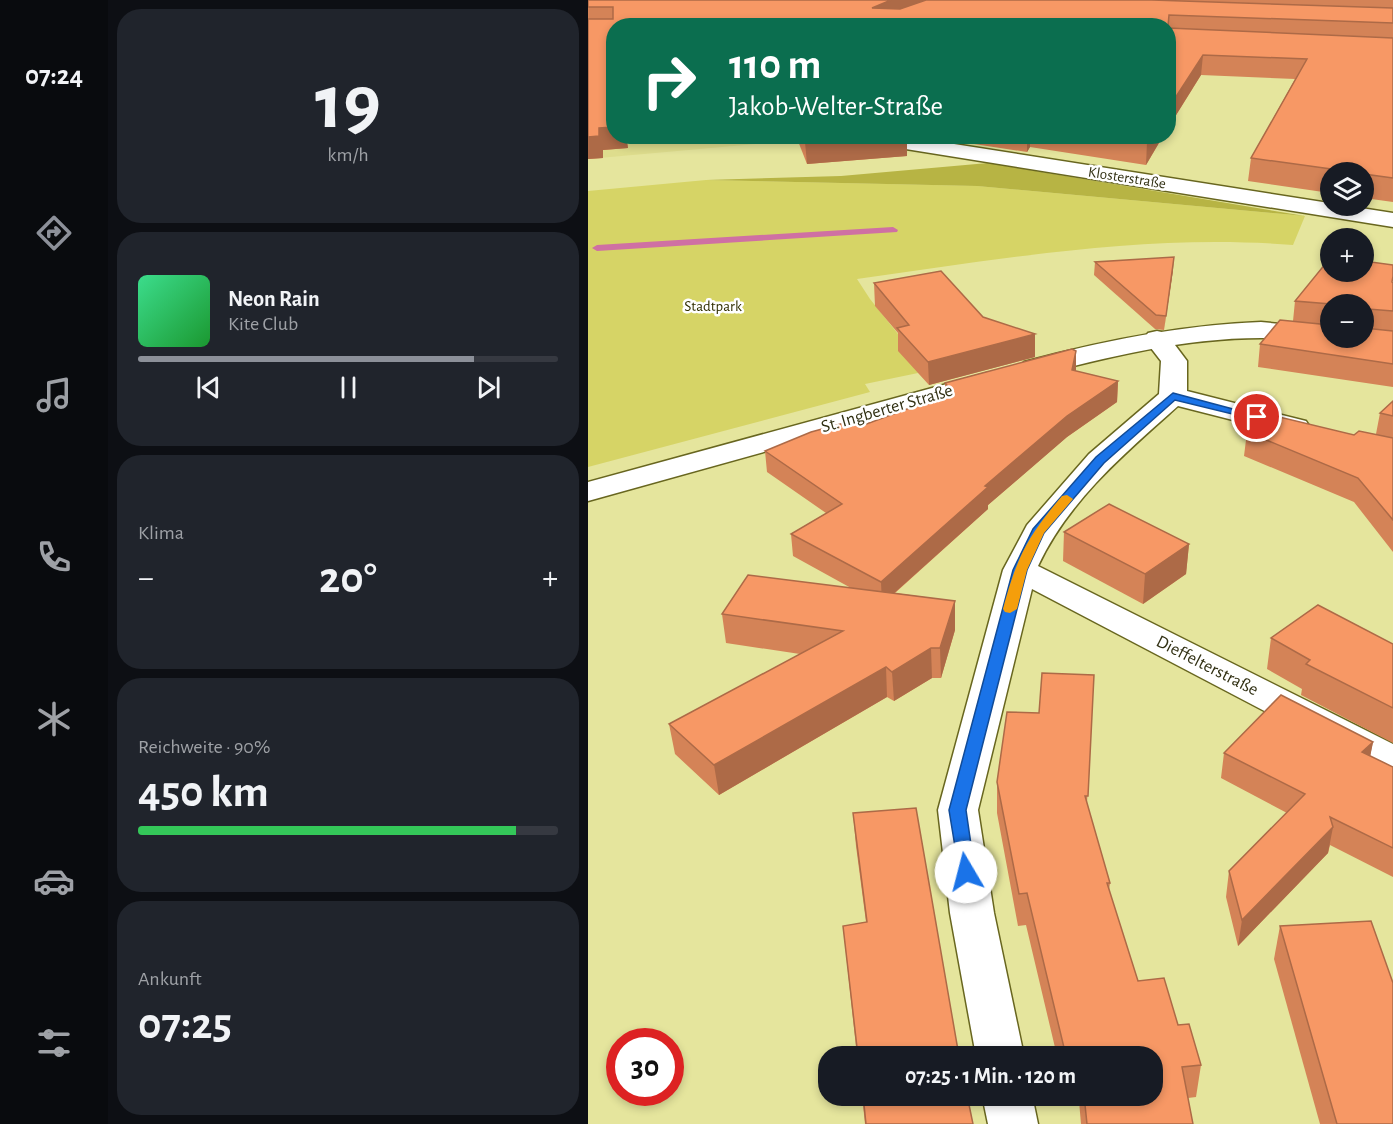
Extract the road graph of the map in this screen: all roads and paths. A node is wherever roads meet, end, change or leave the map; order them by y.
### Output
1 (913, 144) edge
2 (1393, 220) edge
3 (1320, 336) edge
4 (1157, 339) junction
5 (1173, 396) junction
6 (1317, 432) edge
7 (588, 492) edge
8 (1020, 570) junction
9 (1393, 761) edge
10 (997, 1046) edge
11 (1009, 1106) edge
12 (1012, 1124) edge

1 - 2 street, Klosterstraße
3 - 4 street, St. Ingberter Straße
4 - 5 street
4 - 7 street, St. Ingberter Straße
5 - 6 street
5 - 8 street
8 - 9 street, Dieffelterstraße
8 - 10 street
11 - 12 street

